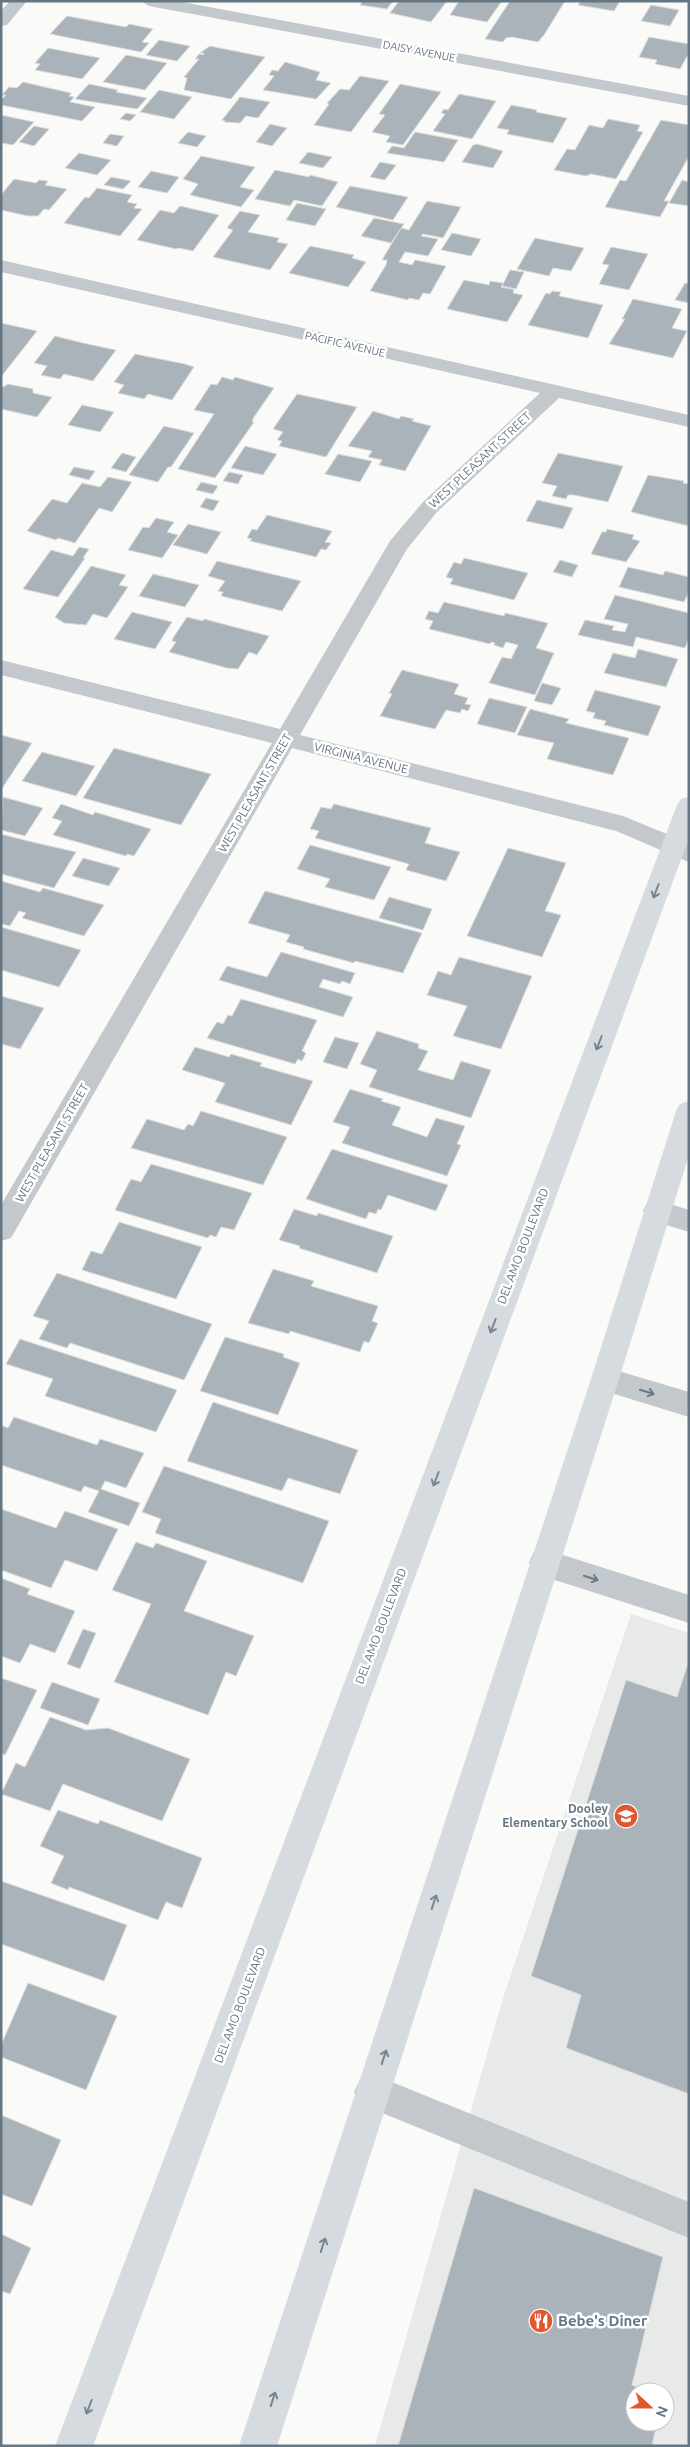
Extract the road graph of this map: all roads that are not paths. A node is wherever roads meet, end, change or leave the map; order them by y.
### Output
1 (19, 1) edge
2 (149, 1) edge
3 (1, 21) edge
4 (689, 101) edge
5 (1, 266) edge
6 (554, 391) junction
7 (689, 421) edge
8 (1, 666) edge
9 (287, 740) junction
10 (689, 805) edge
11 (681, 849) edge
12 (689, 1111) edge
13 (657, 1212) junction
14 (689, 1221) edge
15 (1, 1230) edge
16 (605, 1379) junction
17 (689, 1405) edge
18 (544, 1563) junction
19 (689, 1609) edge
20 (372, 2092) junction
21 (689, 2220) edge
22 (74, 2446) edge
23 (258, 2446) edge

1 - 3 street
2 - 4 street, DAISY AVENUE
5 - 6 street, PACIFIC AVENUE
6 - 7 street, PACIFIC AVENUE
6 - 9 street, WEST PLEASANT STREET
8 - 9 street, VIRGINIA AVENUE
9 - 11 street, VIRGINIA AVENUE
9 - 15 street, WEST PLEASANT STREET
10 - 11 main road, DEL AMO BOULEVARD
11 -> 22 main road, DEL AMO BOULEVARD
12 - 13 main road
13 - 14 street
13 - 16 main road
16 -> 17 street
16 - 18 main road
18 -> 19 street
20 -> 18 main road
20 - 21 street
23 -> 20 main road

